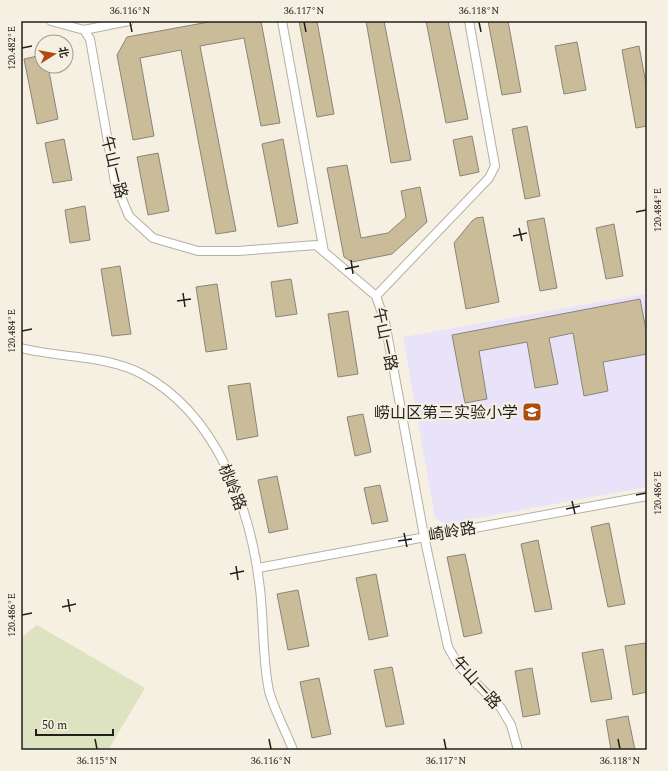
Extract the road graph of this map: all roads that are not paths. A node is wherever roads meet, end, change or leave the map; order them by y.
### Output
1 (51, 21) edge
2 (129, 21) edge
3 (282, 21) edge
4 (469, 21) edge
5 (84, 30) junction
6 (324, 252) junction
7 (376, 296) junction
8 (21, 348) edge
9 (647, 496) edge
10 (424, 536) junction
11 (258, 568) junction
12 (293, 750) edge
13 (518, 750) edge

1 - 5 street
2 - 5 street
3 - 6 street
4 - 7 street
5 - 6 street, 午山一路
6 - 7 street, 午山一路
7 - 10 street, 午山一路
8 - 11 street, 桃岭路
9 - 10 street, 崎岭路
10 - 11 street, 崎岭路
10 - 13 street, 午山一路
11 - 12 street, 桃岭路

